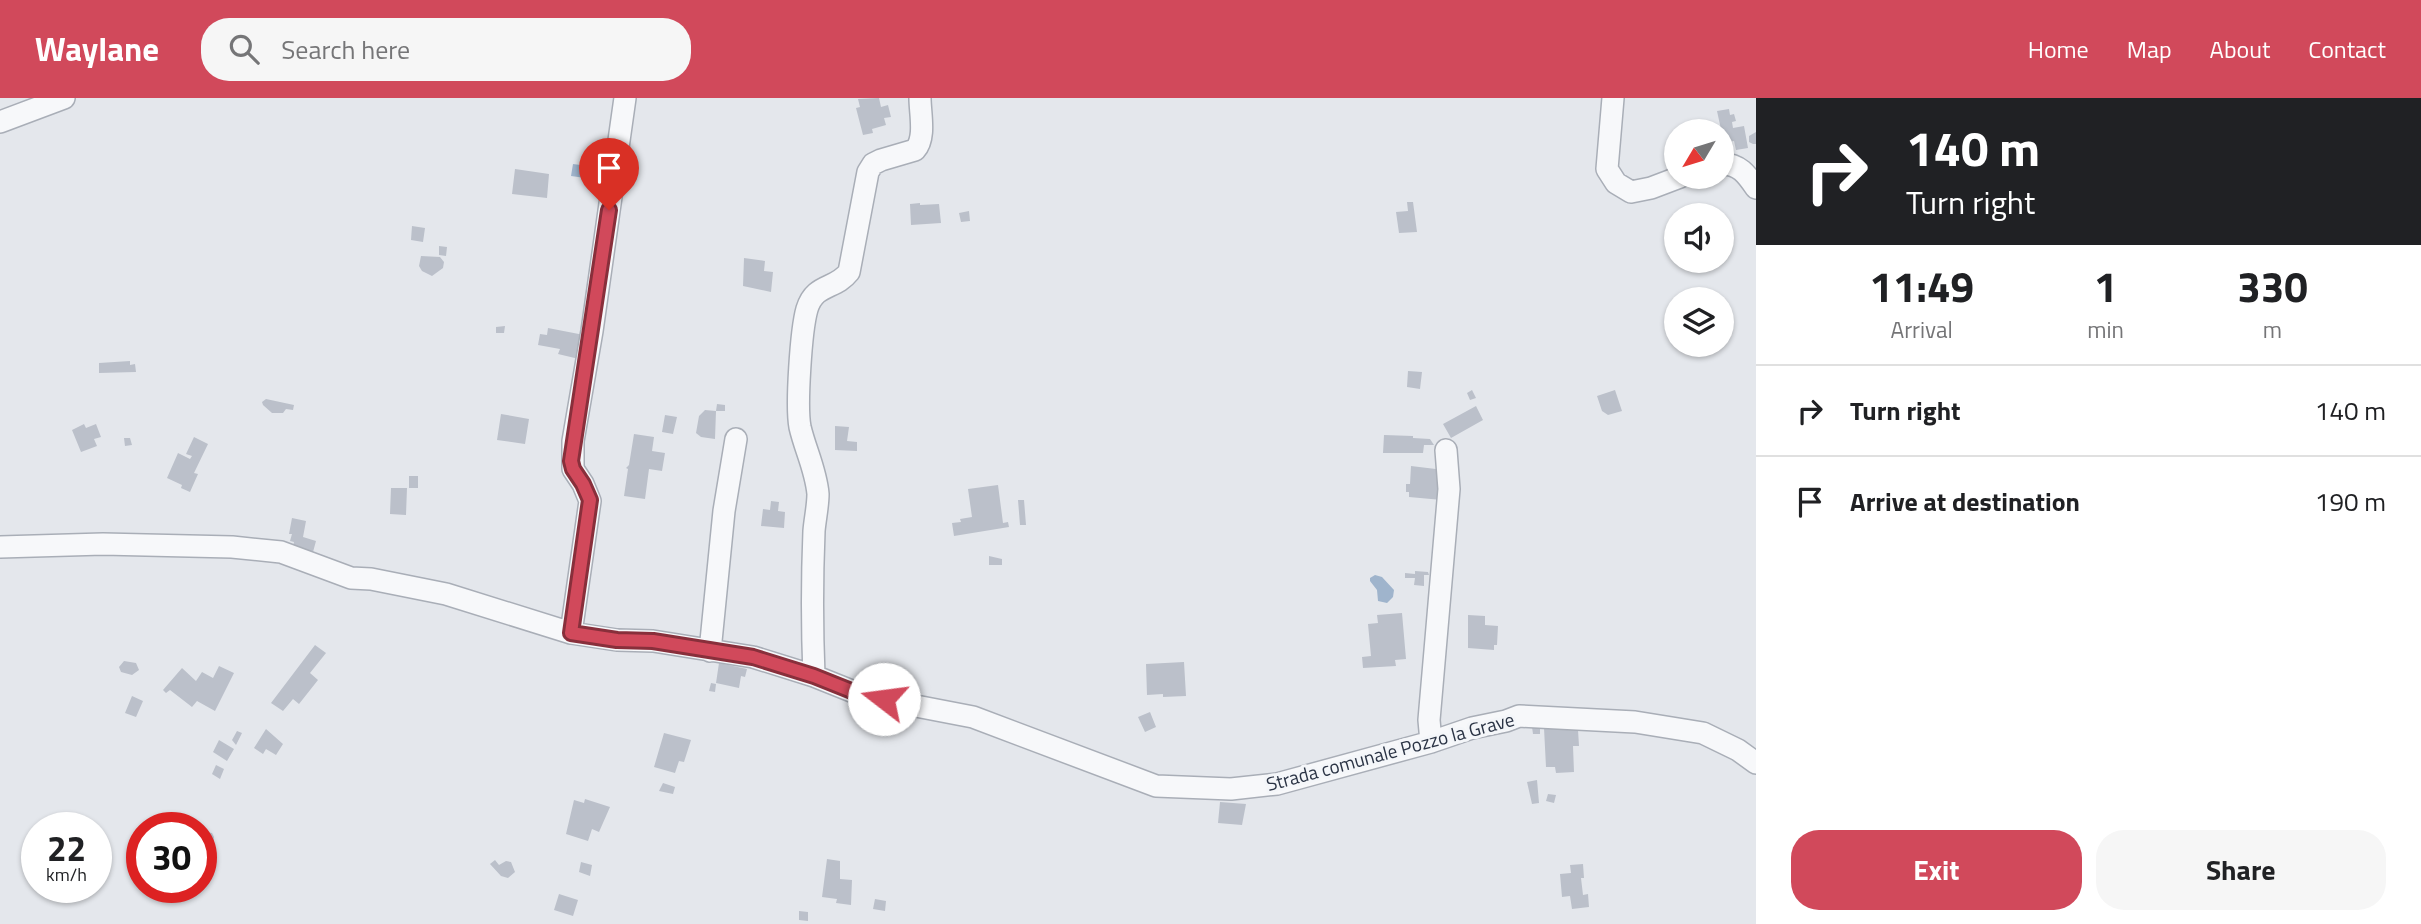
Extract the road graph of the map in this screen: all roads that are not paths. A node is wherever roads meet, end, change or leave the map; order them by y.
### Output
1 (64, 98) edge
2 (625, 98) edge
3 (920, 98) edge
4 (1614, 98) edge
5 (0, 122) edge
6 (1750, 162) edge
7 (1664, 183) edge
8 (1756, 188) edge
9 (736, 439) dead end
10 (1446, 450) dead end
11 (0, 547) edge
12 (571, 633) junction
13 (710, 651) junction
14 (814, 676) junction
15 (1431, 742) junction
16 (1756, 763) edge

1 - 5 street
2 - 12 street
3 - 14 street
4 - 7 street
6 - 8 street
9 - 13 street
10 - 15 street
11 - 12 street, Strada comunale Pozzo la Grave
12 - 13 street, Strada comunale Pozzo la Grave
13 - 14 street, Strada comunale Pozzo la Grave
14 - 15 street, Strada comunale Pozzo la Grave
15 - 16 street, Strada comunale Pozzo la Grave

